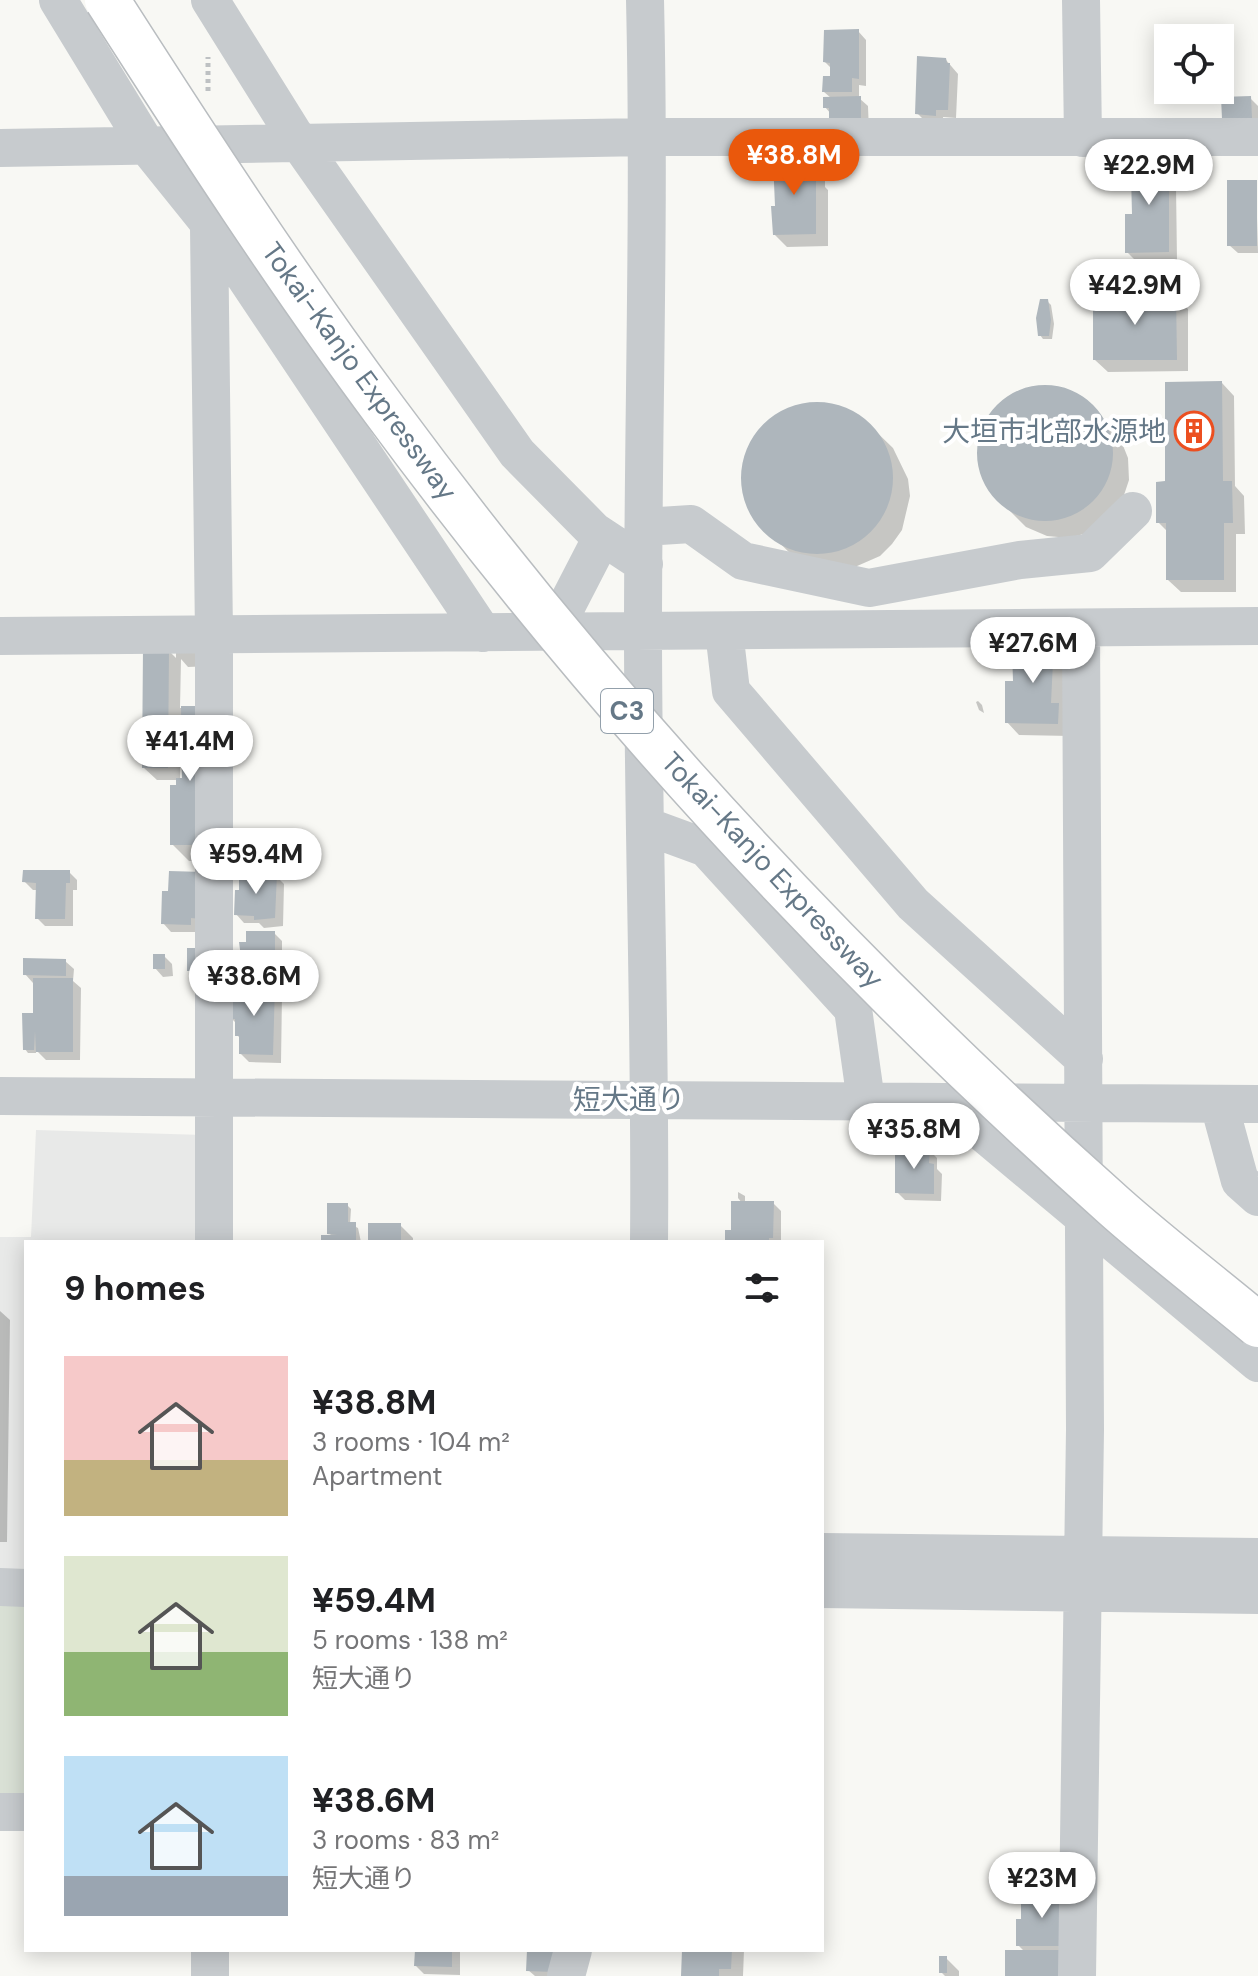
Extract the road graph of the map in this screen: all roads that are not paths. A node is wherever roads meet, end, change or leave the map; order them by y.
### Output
1 (58, 0) edge
2 (107, 0) edge
3 (210, 0) edge
4 (645, 0) edge
5 (1081, 0) edge
6 (648, 137) junction
7 (1258, 137) edge
8 (1083, 138) junction
9 (300, 144) junction
10 (208, 145) junction
11 (147, 146) junction
12 (0, 148) edge
13 (209, 223) junction
14 (1133, 511) dead end
15 (644, 527) junction
16 (602, 537) junction
17 (644, 564) junction
18 (1258, 626) edge
19 (1081, 628) junction
20 (643, 631) junction
21 (724, 631) junction
22 (553, 632) junction
23 (483, 633) junction
24 (214, 635) junction
25 (0, 636) edge
26 (646, 826) junction
27 (1084, 1059) junction
28 (0, 1096) edge
29 (215, 1098) junction
30 (651, 1099) junction
31 (866, 1101) junction
32 (946, 1102) junction
33 (1084, 1104) junction
34 (1219, 1104) junction
35 (1258, 1104) edge
36 (1258, 1197) edge
37 (1082, 1216) junction
38 (214, 1240) edge
39 (649, 1240) edge
40 (1258, 1325) edge
41 (1258, 1363) edge
42 (824, 1552) edge
43 (1258, 1557) edge
44 (1083, 1575) junction
45 (0, 1587) edge
46 (24, 1588) edge
47 (824, 1589) edge
48 (1258, 1595) edge
49 (0, 1812) edge
50 (24, 1812) edge
51 (210, 1952) edge
52 (572, 1952) edge
53 (210, 1976) edge
54 (566, 1976) edge
55 (1077, 1976) edge

1 - 11 street
2 - 40 highway, Tokai-Kanjo Expressway / C3, bridge
3 - 9 street
4 - 6 street
5 - 8 street
6 - 8 street
6 - 9 street
6 - 15 street
7 - 8 street
9 - 10 street
9 - 16 street
10 - 11 street
10 - 13 street
11 - 12 street
11 - 13 street
13 - 23 street
13 - 24 street
14 - 15 street
15 - 17 street
16 - 17 street
16 - 22 street
17 - 20 street
18 - 19 street
19 - 21 street
19 - 27 street
20 - 21 street
20 - 22 street
20 - 26 street
21 - 27 street
22 - 23 street
23 - 24 street
24 - 25 street
24 - 29 street
26 - 30 street
26 - 31 street
27 - 33 street
28 - 29 street, 短大通り
29 - 30 street, 短大通り
29 - 38 street
30 - 31 street, 短大通り
30 - 39 street
31 - 32 street, 短大通り
32 - 33 street, 短大通り
32 - 37 street
33 - 34 street, 短大通り
33 - 37 street
34 - 35 street, 短大通り
34 - 36 street
37 - 41 street
37 - 44 street
42 - 44 street
43 - 44 street
44 - 47 street
44 - 48 street
44 - 55 street
45 - 46 street
49 - 50 street
51 - 53 street
52 - 54 street

